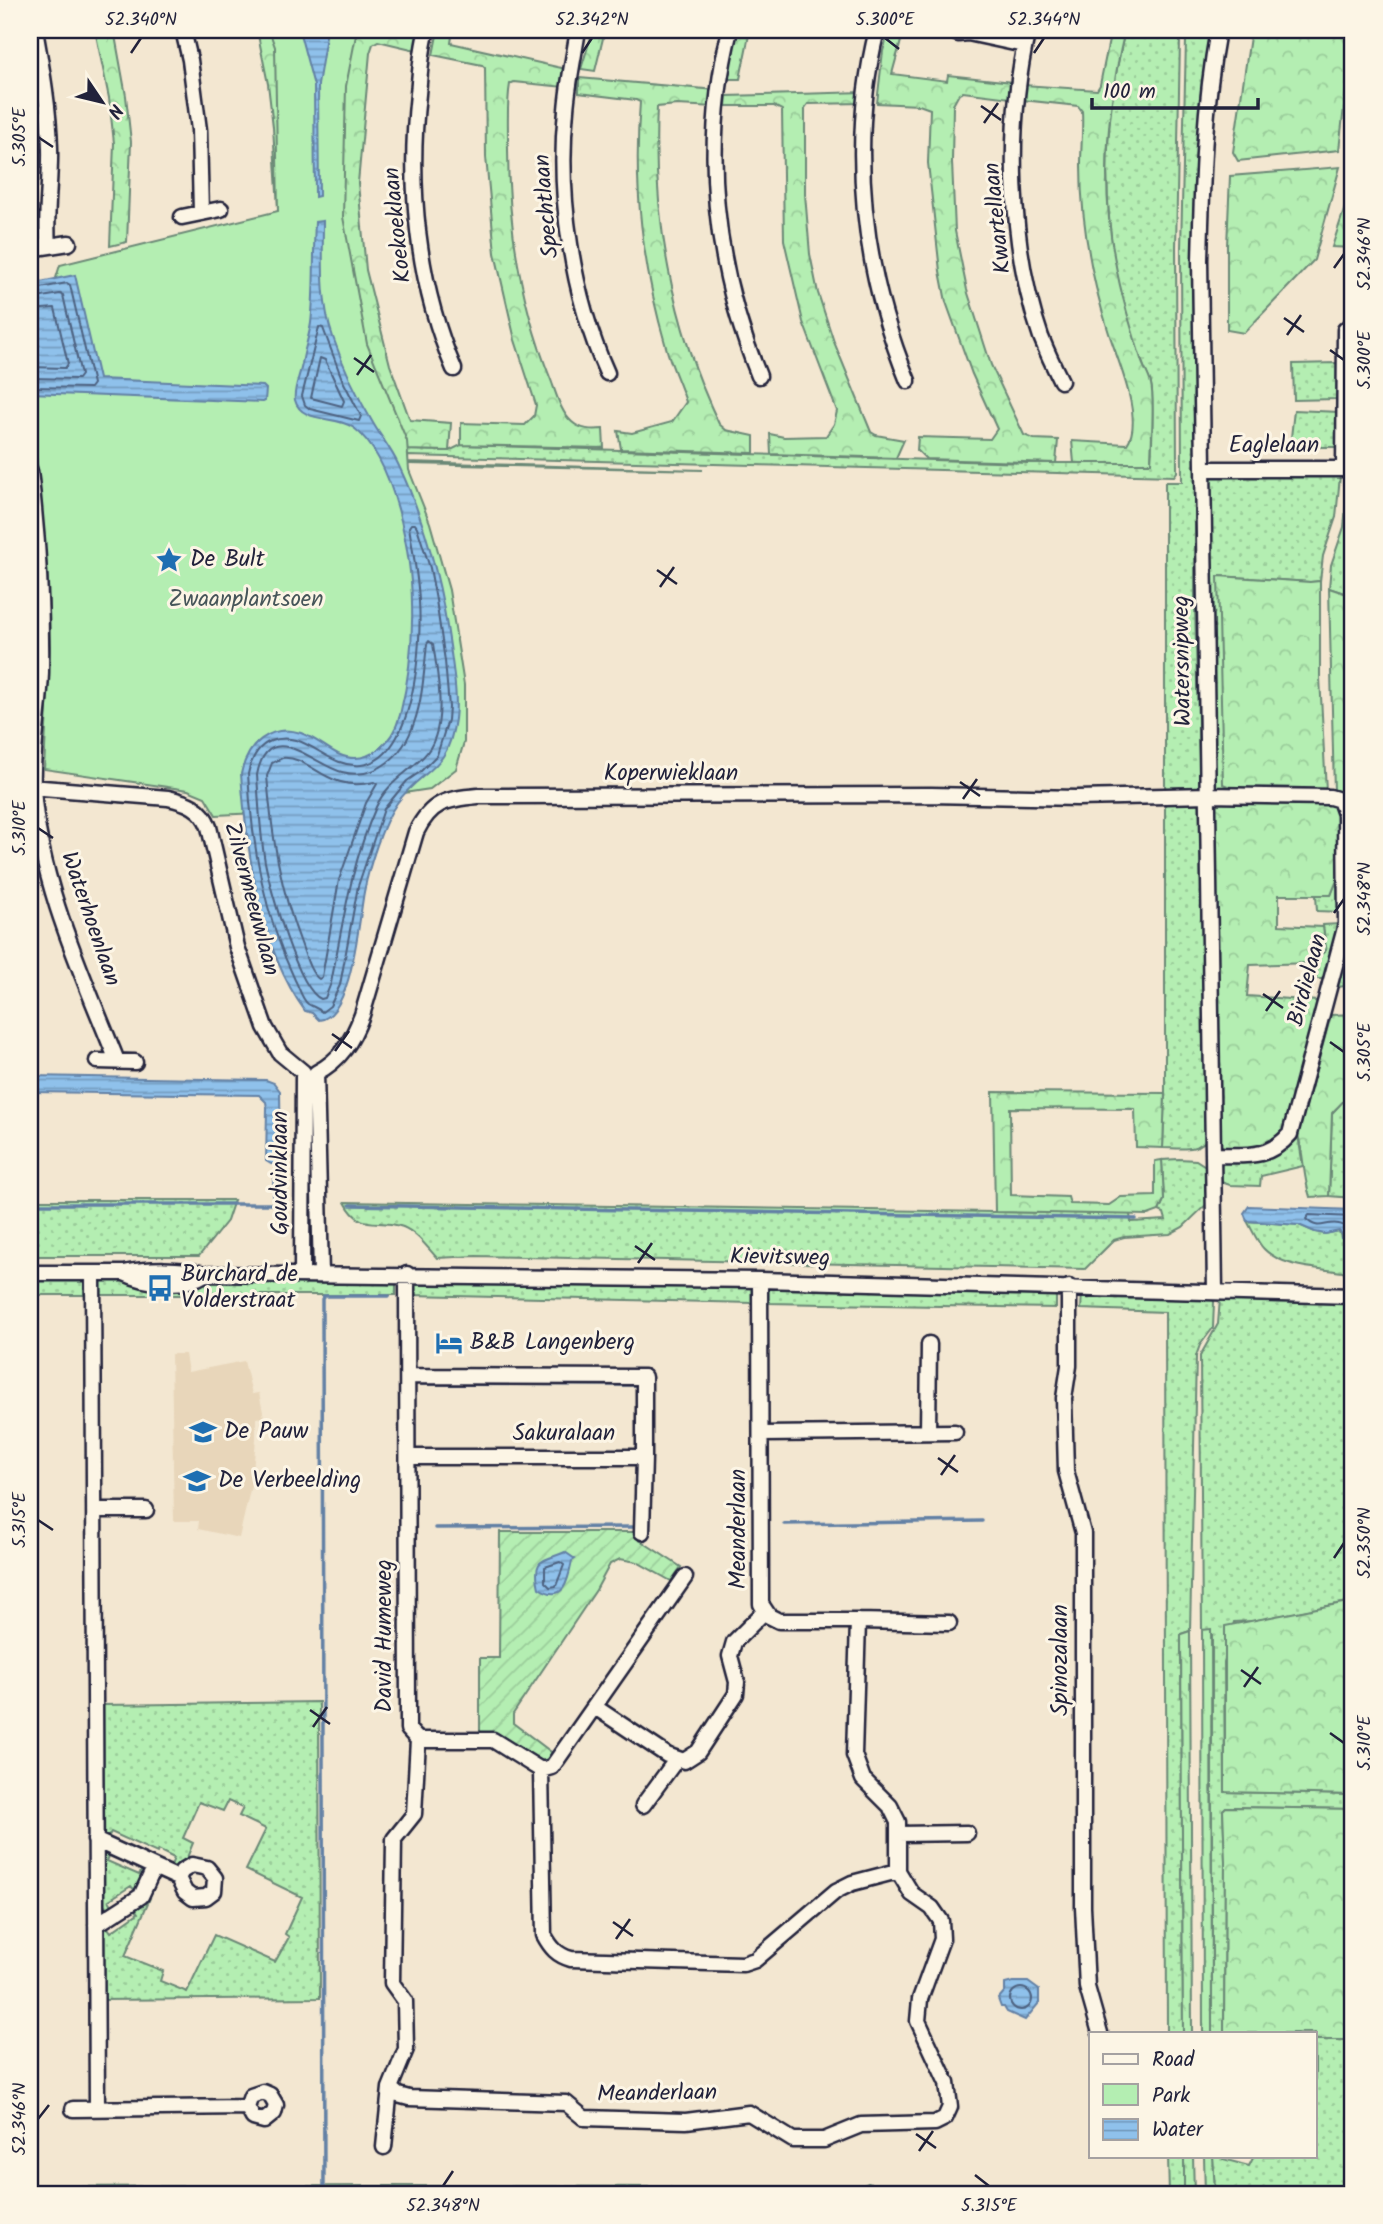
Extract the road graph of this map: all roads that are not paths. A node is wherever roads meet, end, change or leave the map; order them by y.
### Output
1 (35, 30) edge
2 (183, 30) edge
3 (427, 30) edge
4 (578, 30) edge
5 (730, 30) edge
6 (877, 30) edge
7 (1028, 30) edge
8 (1217, 30) edge
9 (958, 34) dead end
10 (1024, 45) junction
11 (221, 209) dead end
12 (201, 213) junction
13 (182, 218) dead end
14 (69, 243) dead end
15 (48, 245) junction
16 (30, 249) edge
17 (1353, 323) edge
18 (454, 369) dead end
19 (607, 373) dead end
20 (759, 376) dead end
21 (908, 381) dead end
22 (1061, 382) dead end
23 (1203, 469) junction
24 (1349, 469) edge
25 (30, 471) edge
26 (32, 787) edge
27 (1209, 795) junction
28 (97, 1061) dead end
29 (117, 1061) junction
30 (135, 1062) dead end
31 (310, 1073) junction
32 (1213, 1155) junction
33 (30, 1273) edge
34 (93, 1273) junction
35 (302, 1274) junction
36 (321, 1274) junction
37 (407, 1275) junction
38 (760, 1280) junction
39 (1069, 1287) junction
40 (1215, 1292) junction
41 (1353, 1296) edge
42 (929, 1344) dead end
43 (408, 1376) junction
44 (928, 1432) junction
45 (955, 1432) dead end
46 (762, 1434) junction
47 (409, 1457) junction
48 (644, 1457) junction
49 (94, 1510) junction
50 (146, 1510) dead end
51 (642, 1532) dead end
52 (685, 1577) dead end
53 (764, 1612) junction
54 (858, 1621) junction
55 (949, 1623) dead end
56 (595, 1707) junction
57 (418, 1740) junction
58 (676, 1760) junction
59 (541, 1770) junction
60 (643, 1805) dead end
61 (967, 1833) dead end
62 (899, 1834) junction
63 (95, 1840) junction
64 (154, 1868) junction
65 (898, 1871) junction
66 (178, 1878) dead end
67 (96, 1925) junction
68 (1100, 2032) edge
69 (390, 2088) junction
70 (247, 2107) dead end
71 (73, 2109) dead end
72 (97, 2109) junction
73 (384, 2147) dead end

1 - 15 street
2 - 12 street
3 - 18 street, Koekoeklaan
4 - 19 street, Spechtlaan
5 - 20 street
6 - 21 street
7 - 10 street, Kwartellaan
8 - 23 street, Watersnipweg
9 - 10 street
10 - 22 street, Kwartellaan
11 - 12 street
12 - 13 street
14 - 15 street
15 - 16 street
17 - 24 street, Eaglelaan
23 - 24 street, Eaglelaan
23 - 27 street, Watersnipweg
25 - 26 street, Waterhoenlaan
26 - 29 street, Waterhoenlaan
26 - 31 street, Zilvermeeuwlaan
27 - 31 street, Koperwieklaan
27 - 32 street, Watersnipweg
27 - 32 street, Birdielaan
28 - 29 street
29 - 30 street
31 - 35 street, Goudvinklaan
31 - 36 street, Goudvinklaan
32 - 40 street, Watersnipweg
33 - 34 street, Kievitsweg
34 - 35 street, Kievitsweg
34 - 49 street
35 - 36 street, Kievitsweg
36 - 37 street, Kievitsweg
37 - 38 street, Kievitsweg
37 - 43 street, David Humeweg
38 - 39 street, Kievitsweg
38 - 46 street, Meanderlaan
39 - 40 street, Kievitsweg
39 - 68 street, Spinozalaan
40 - 41 street, Kievitsweg
42 - 44 street
43 - 47 street, David Humeweg
43 - 48 street
44 - 45 street
44 - 46 street
46 - 53 street, Meanderlaan
47 - 48 street, Sakuralaan
47 - 57 street, David Humeweg
48 - 51 street, Sakuralaan
49 - 50 street
49 - 63 street
52 - 56 street
53 - 54 street, Meanderlaan
53 - 58 street
54 - 55 street, Meanderlaan
54 - 62 street
56 - 58 street
56 - 59 street
57 - 59 street
57 - 69 street, David Humeweg
58 - 60 street
59 - 65 street
61 - 62 street
62 - 65 street
63 - 64 street
63 - 67 street
64 - 66 street
64 - 67 street
65 - 69 street, Meanderlaan
67 - 72 street
69 - 73 street, David Humeweg
70 - 72 street
71 - 72 street

